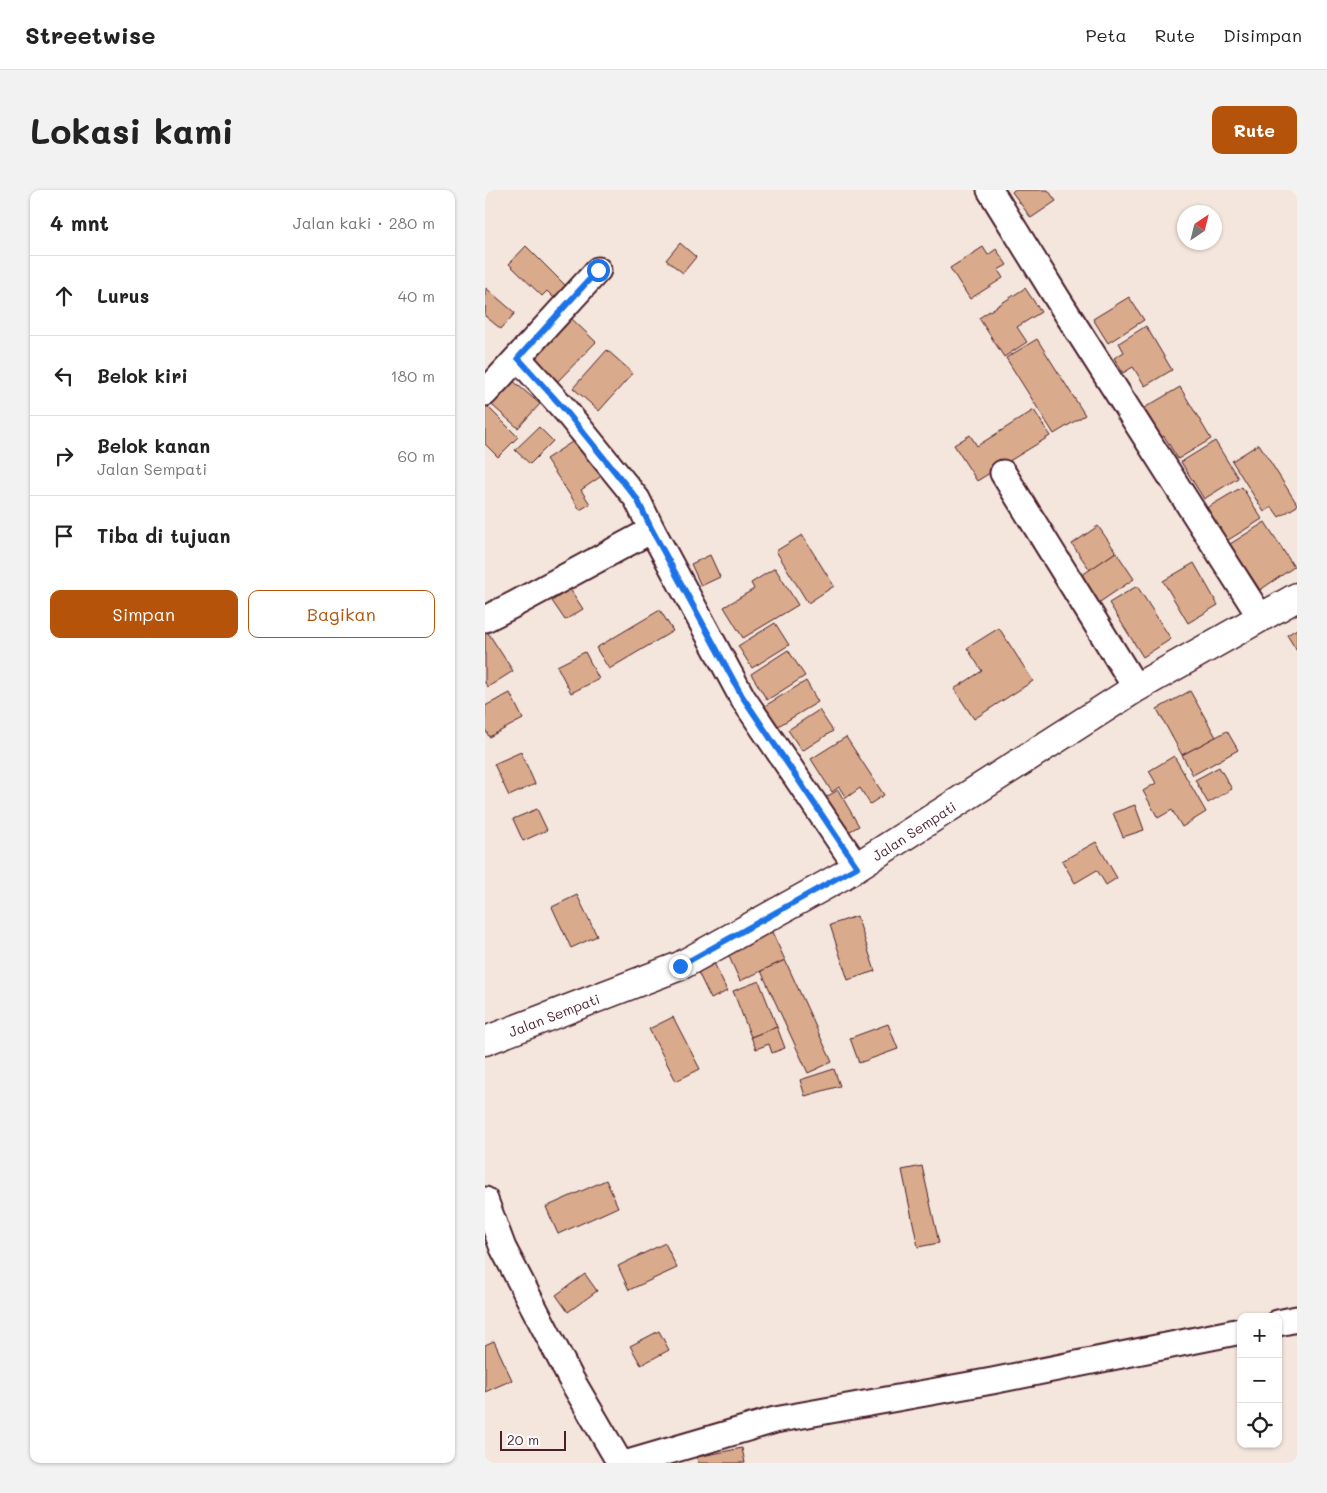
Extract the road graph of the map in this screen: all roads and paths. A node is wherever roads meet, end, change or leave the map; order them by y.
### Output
1 (990, 190) edge
2 (598, 270) dead end
3 (518, 358) junction
4 (485, 393) edge
5 (1003, 472) dead end
6 (652, 530) junction
7 (1297, 597) edge
8 (1261, 618) junction
9 (485, 619) edge
10 (1136, 688) junction
11 (857, 867) junction
12 (485, 1041) edge
13 (485, 1200) edge
14 (1297, 1319) edge
15 (1282, 1322) edge
16 (1237, 1332) edge
17 (620, 1463) edge
18 (628, 1463) edge

1 - 8 street
2 - 3 street
3 - 4 street
3 - 6 street
5 - 10 street
6 - 9 street
6 - 11 street
7 - 8 street, Jalan Sempati
8 - 10 street, Jalan Sempati
10 - 11 street, Jalan Sempati
11 - 12 street, Jalan Sempati
13 - 17 street
14 - 15 street
16 - 18 street

